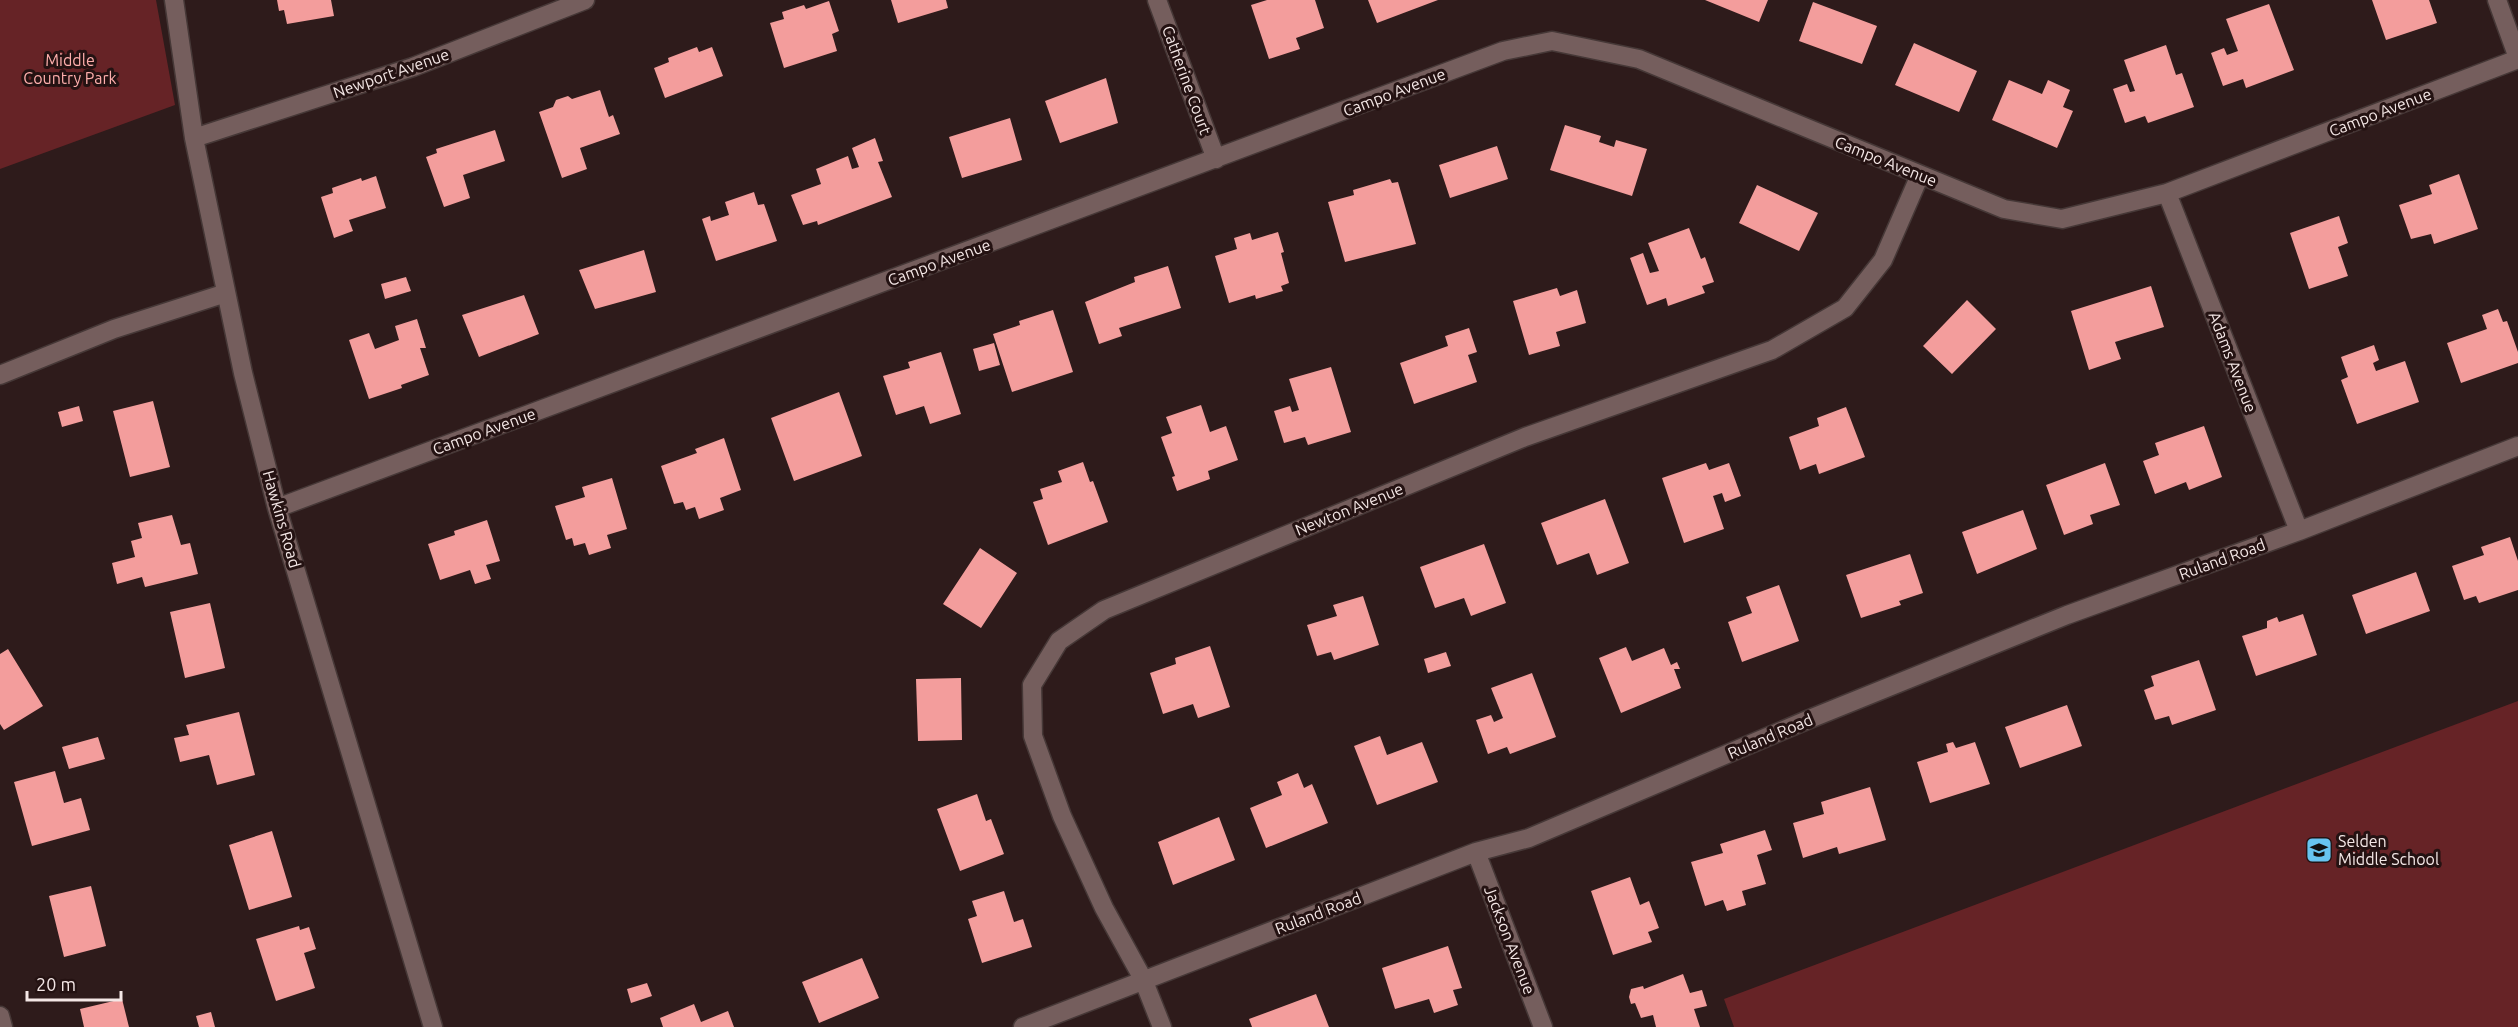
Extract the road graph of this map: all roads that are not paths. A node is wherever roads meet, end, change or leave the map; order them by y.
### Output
1 (174, 0) edge
2 (585, 0) edge
3 (1157, 0) edge
4 (2497, 0) edge
5 (2518, 58) edge
6 (194, 138) junction
7 (1216, 159) junction
8 (1920, 175) junction
9 (2167, 193) junction
10 (226, 293) junction
11 (0, 375) edge
12 (2518, 446) edge
13 (277, 508) junction
14 (2299, 531) junction
15 (1476, 852) junction
16 (1143, 979) junction
17 (0, 1016) edge
18 (3, 1027) edge
19 (433, 1027) edge
20 (1023, 1027) edge
21 (1162, 1027) edge
22 (1543, 1027) edge

1 - 6 street, Hawkins Road
2 - 6 street, Newport Avenue
3 - 7 street, Catherine Court
4 - 5 street
5 - 9 street, Campo Avenue
6 - 10 street, Hawkins Road
7 - 8 street, Campo Avenue
7 - 13 street, Campo Avenue
8 - 9 street, Campo Avenue
8 - 16 street, Newton Avenue
9 - 14 street, Adams Avenue
10 - 11 street
10 - 13 street, Hawkins Road
12 - 14 street, Ruland Road
13 - 19 street, Hawkins Road
14 - 15 street, Ruland Road
15 - 16 street, Ruland Road
15 - 22 street, Jackson Avenue
16 - 20 street, Ruland Road
16 - 21 street, Newton Avenue
17 - 18 street

